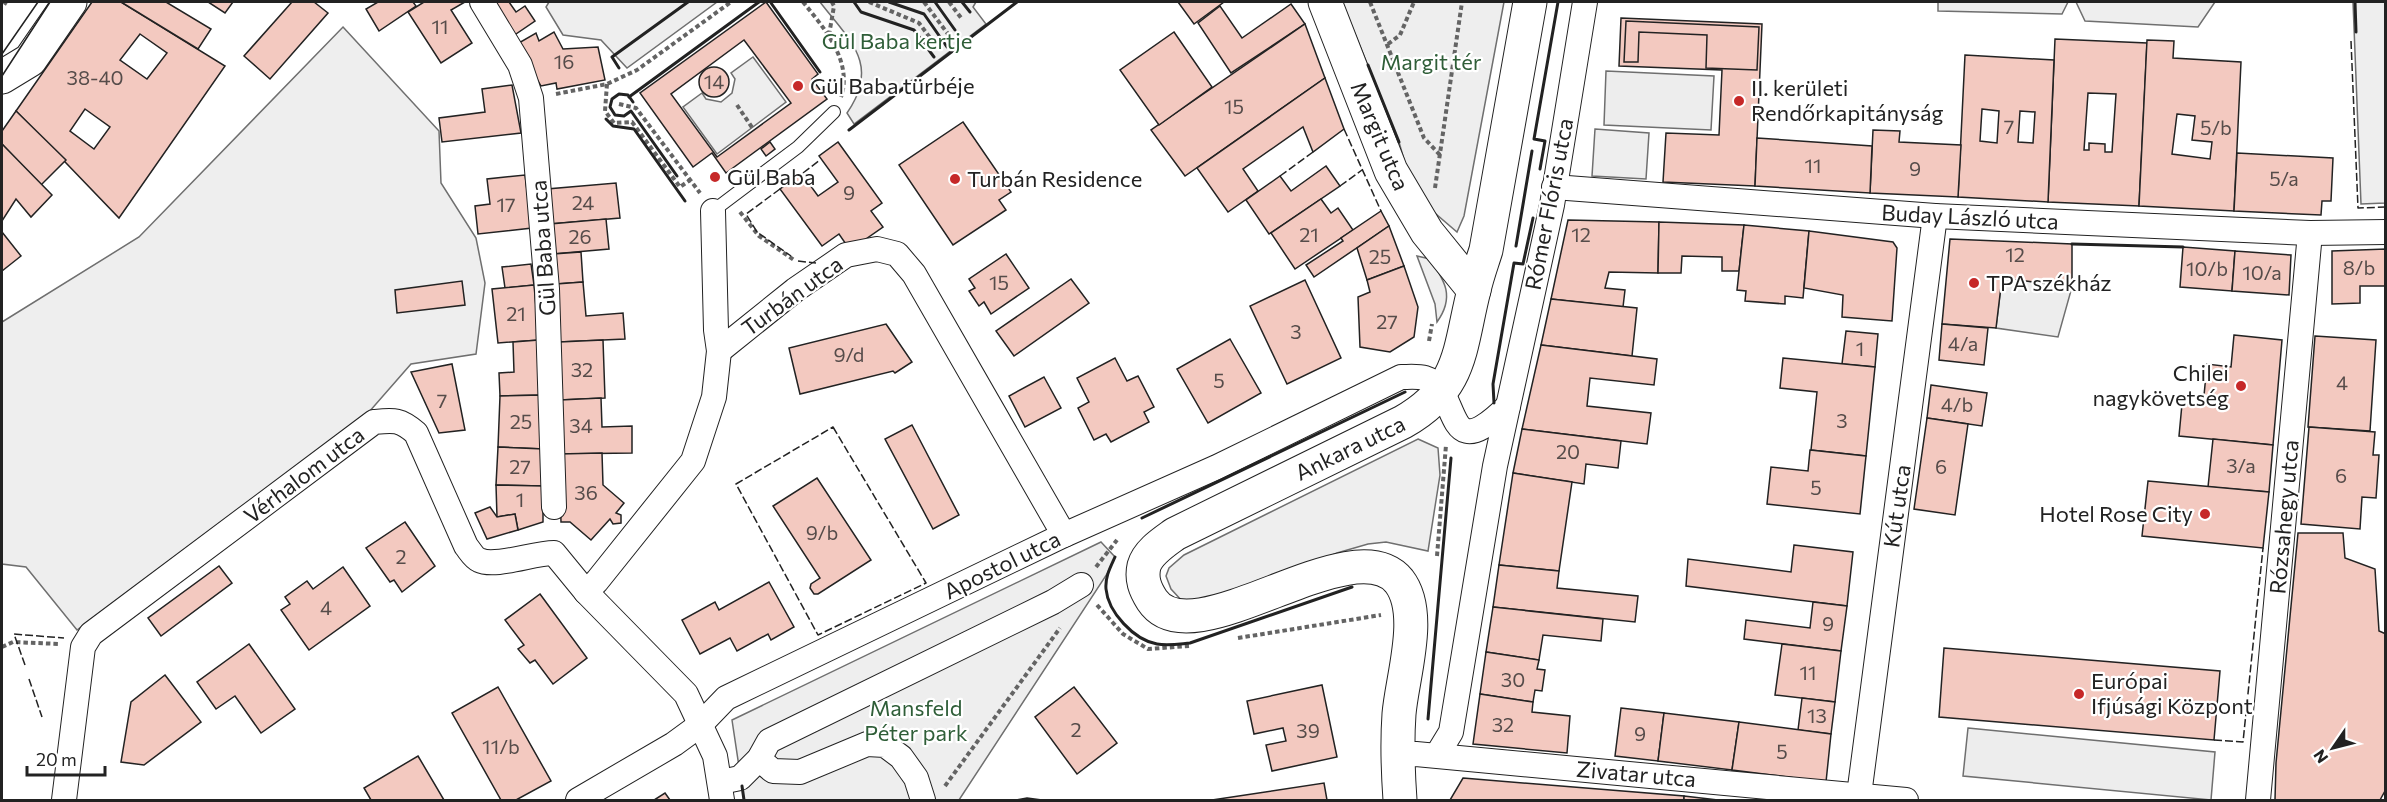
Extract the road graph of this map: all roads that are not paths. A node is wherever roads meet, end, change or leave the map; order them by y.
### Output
1 (44, 2) edge
2 (70, 2) edge
3 (482, 2) edge
4 (1325, 2) edge
5 (1530, 2) edge
6 (1585, 2) edge
7 (2, 65) edge
8 (2, 77) edge
9 (834, 112) dead end
10 (1554, 187) junction
11 (713, 211) joint
12 (1935, 216) junction
13 (2385, 231) edge
14 (2310, 233) junction
15 (1474, 290) junction
16 (719, 351) junction
17 (1445, 400) junction
18 (1508, 406) junction
19 (554, 507) dead end
20 (1064, 535) junction
21 (1082, 585) road end
22 (586, 592) junction
23 (700, 725) junction
24 (1437, 755) junction
25 (1399, 756) junction
26 (759, 759) junction
27 (722, 791) edge
28 (1859, 795) junction
29 (63, 801) edge
30 (578, 801) edge
31 (923, 801) edge
32 (1400, 801) edge
33 (1906, 801) edge
34 (2258, 801) edge

1 - 7 street
2 - 8 street
3 - 19 street, Gül Baba utca
4 - 15 street, Margit utca
5 - 15 street, Ankara utca
6 - 10 street, Rómer Flóris utca
9 - 11 lane
10 - 12 street, Buday László utca
10 - 18 street, Rómer Flóris utca
11 - 16 street
12 - 14 street, Buday László utca
12 - 28 street, Kút utca
13 - 14 street, Buday László utca
14 - 34 street, Rózsahegy utca
15 - 17 street, Ankara utca
16 - 20 street, Turbán utca
16 - 22 street, Turbán utca
17 - 18 street
17 - 20 street, Apostol utca
17 - 25 street, Ankara utca
18 - 24 street, Rómer Flóris utca
20 - 23 street, Apostol utca
21 - 26 street
22 - 23 street, Vérhalom utca
22 - 29 street, Vérhalom utca
23 - 27 street, Vérhalom utca
23 - 30 street, Apostol utca
24 - 25 street
24 - 28 street, Zivatar utca
25 - 32 street
26 - 27 street
26 - 31 street
28 - 33 street, Zivatar utca

